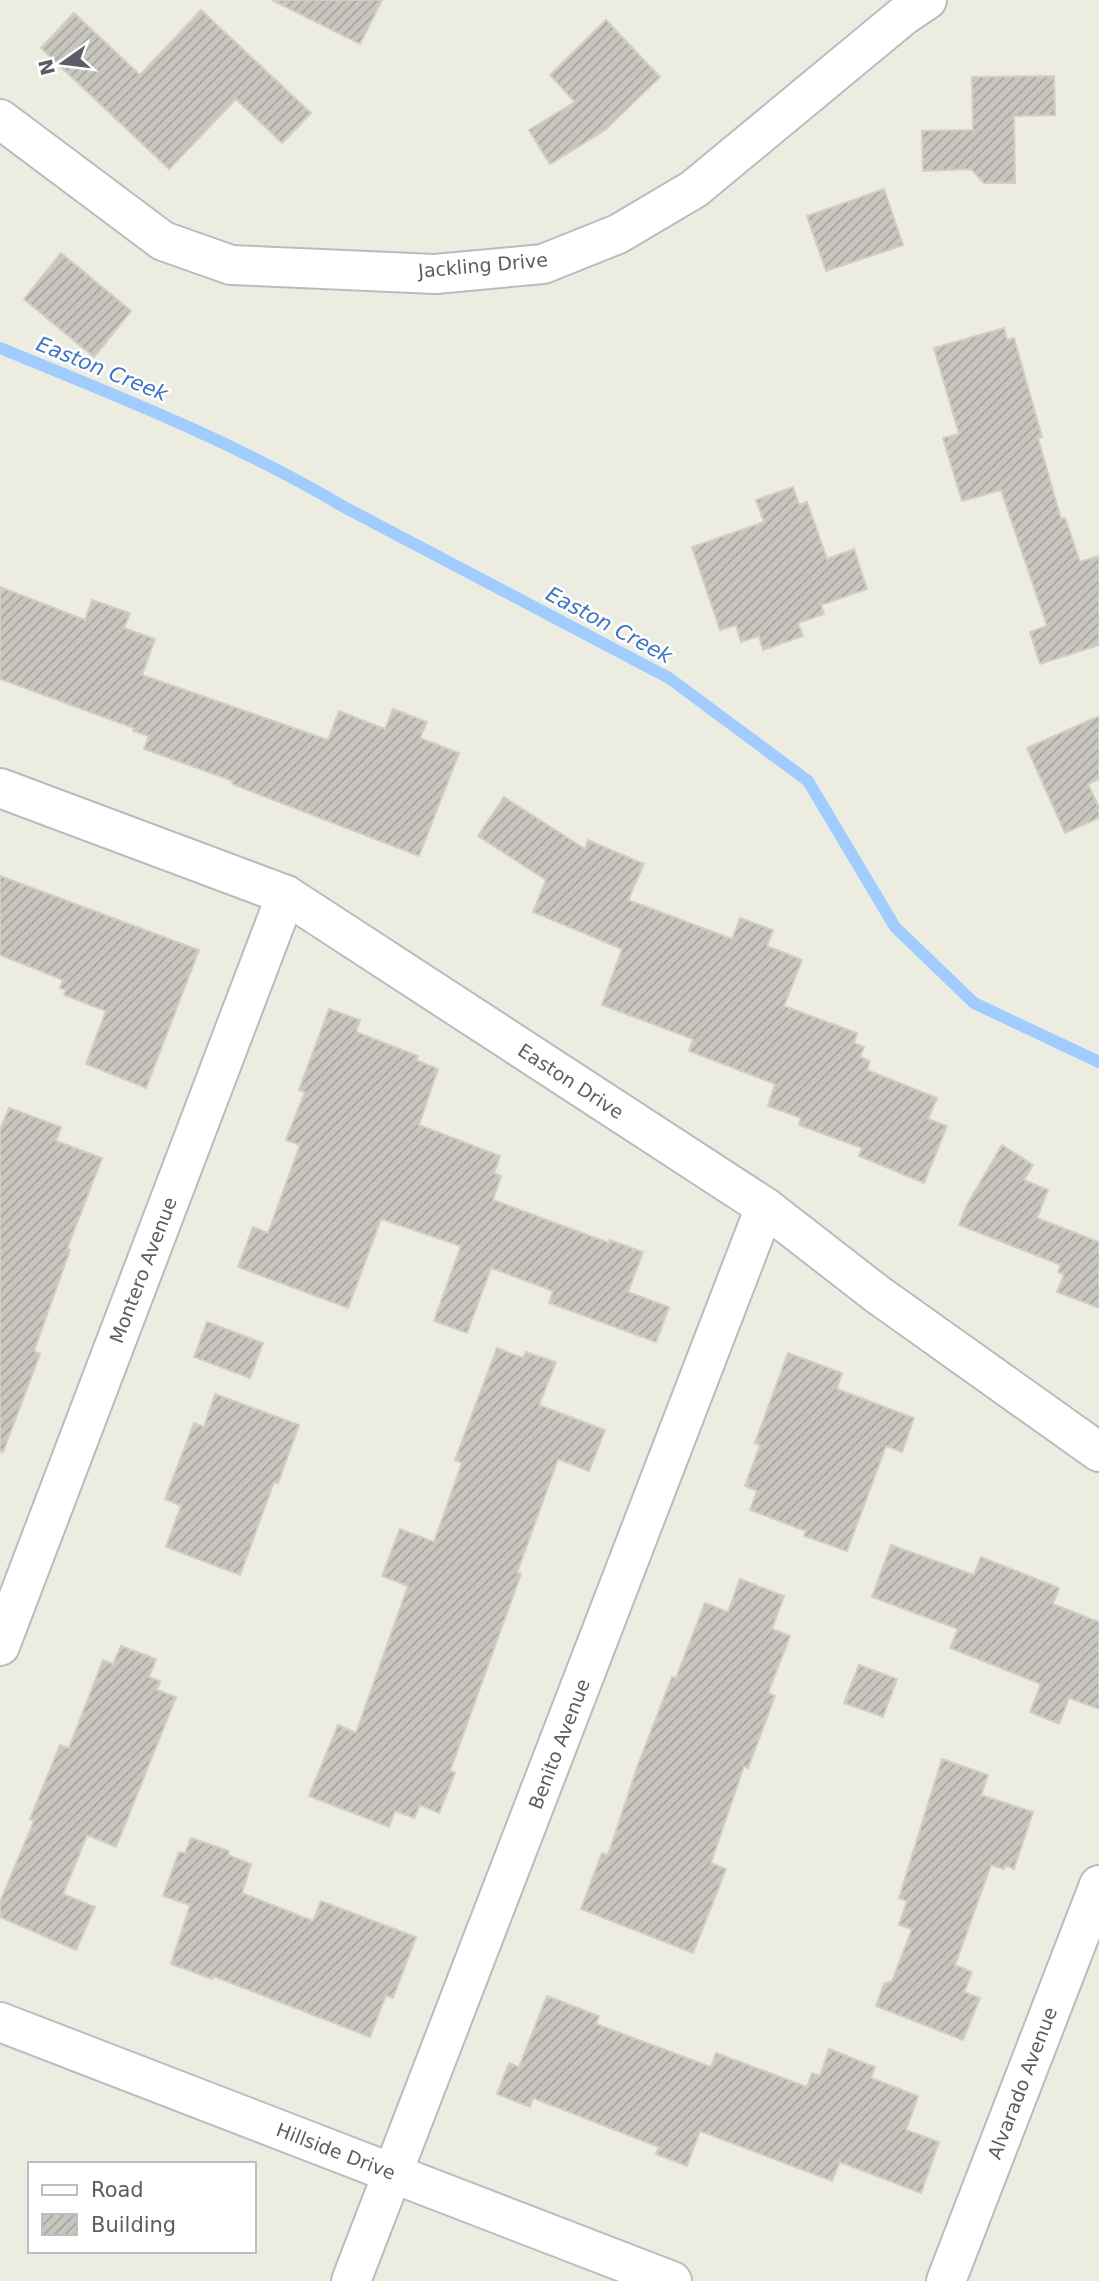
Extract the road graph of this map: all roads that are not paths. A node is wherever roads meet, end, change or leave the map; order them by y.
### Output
1 (927, 0) edge
2 (0, 118) edge
3 (0, 788) edge
4 (286, 895) junction
5 (765, 1207) junction
6 (1099, 1452) edge
7 (0, 1646) edge
8 (1099, 1885) edge
9 (1091, 1926) edge
10 (0, 2022) edge
11 (394, 2174) junction
12 (351, 2281) edge
13 (672, 2281) edge
14 (946, 2281) edge

1 - 2 street, Jackling Drive
3 - 4 street, Easton Drive
4 - 5 street, Easton Drive
4 - 7 street, Montero Avenue
5 - 6 street, Easton Drive
5 - 11 street, Benito Avenue
8 - 9 street, Alvarado Avenue
9 - 14 street, Alvarado Avenue
10 - 11 street, Hillside Drive
11 - 12 street, Benito Avenue
11 - 13 street, Hillside Drive

